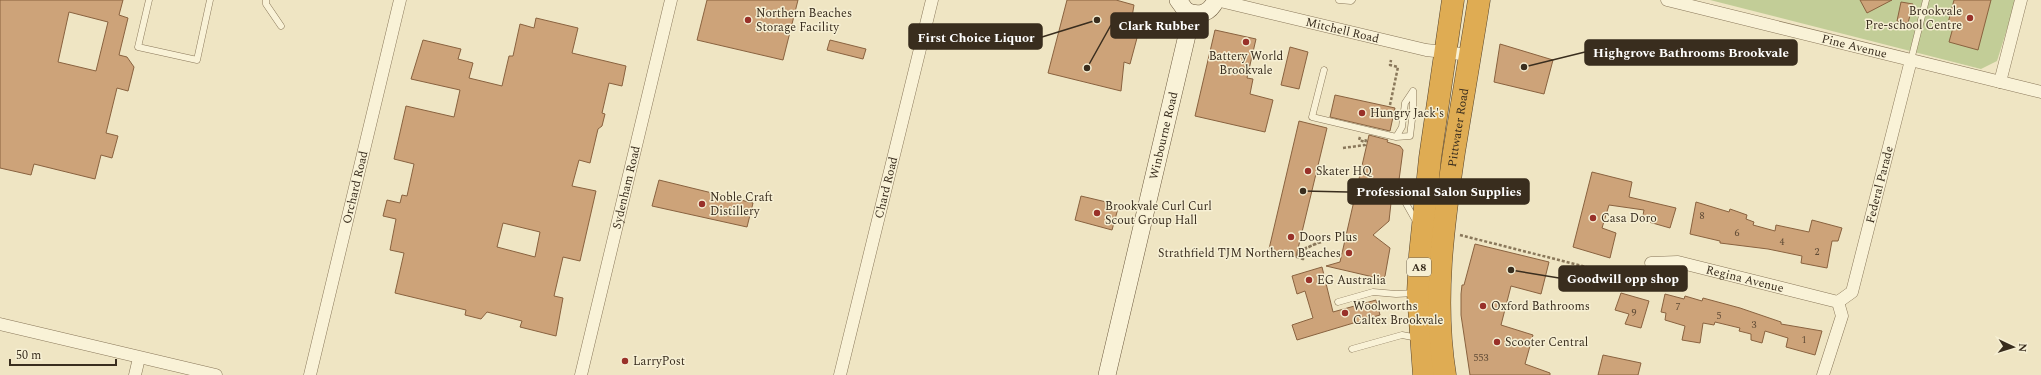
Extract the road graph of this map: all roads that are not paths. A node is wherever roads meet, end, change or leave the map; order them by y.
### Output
1 (149, 0) edge
2 (210, 0) edge
3 (266, 0) edge
4 (400, 0) edge
5 (670, 0) edge
6 (932, 0) edge
7 (1178, 0) edge
8 (1216, 0) edge
9 (1339, 0) edge
10 (1352, 0) edge
11 (1453, 0) edge
12 (1479, 0) edge
13 (1667, 0) edge
14 (1926, 0) edge
15 (2021, 0) edge
16 (1192, 14) junction
17 (281, 26) dead end
18 (1445, 52) junction
19 (1470, 55) junction
20 (1911, 60) junction
21 (1324, 70) dead end
22 (2000, 82) junction
23 (2041, 92) edge
24 (1396, 137) junction
25 (1404, 200) dead end
26 (1433, 232) junction
27 (1651, 263) road end
28 (1418, 293) junction
29 (1338, 302) dead end
30 (1838, 302) junction
31 (0, 324) edge
32 (1420, 338) junction
33 (1352, 349) dead end
34 (139, 358) junction
35 (135, 375) edge
36 (216, 375) edge
37 (310, 375) edge
38 (581, 375) edge
39 (840, 375) edge
40 (1107, 375) edge
41 (1424, 375) edge
42 (1445, 375) edge
43 (1822, 375) edge

1 - 2 lane
3 - 17 lane
4 - 37 street, Orchard Road
5 - 38 street, Sydenham Road
6 - 39 street, Chard Road
7 - 16 main road
8 - 16 main road
8 - 18 street, Mitchell Road
9 - 10 lane
11 - 18 highway, Pittwater Road / A8
12 - 19 highway, Pittwater Road / A8
13 - 20 street, Pine Avenue
14 - 20 lane
15 - 22 street
16 - 40 main road, Winbourne Road
18 - 19 street, Mitchell Road
18 - 26 highway, Pittwater Road / A8
19 - 26 highway, Pittwater Road / A8
20 - 22 street, Pine Avenue
20 - 30 street, Federal Parade
21 - 24 lane
22 - 23 street, Pine Avenue
24 - 24 lane
25 - 26 lane
26 - 28 highway, Pittwater Road / A8
26 - 42 highway, Pittwater Road / A8
27 - 30 street, Regina Avenue
28 - 29 lane
28 - 32 highway, Pittwater Road / A8
30 - 43 street
31 - 34 street
32 - 33 lane
32 - 41 highway, Pittwater Road / A8
34 - 35 street
34 - 36 street

